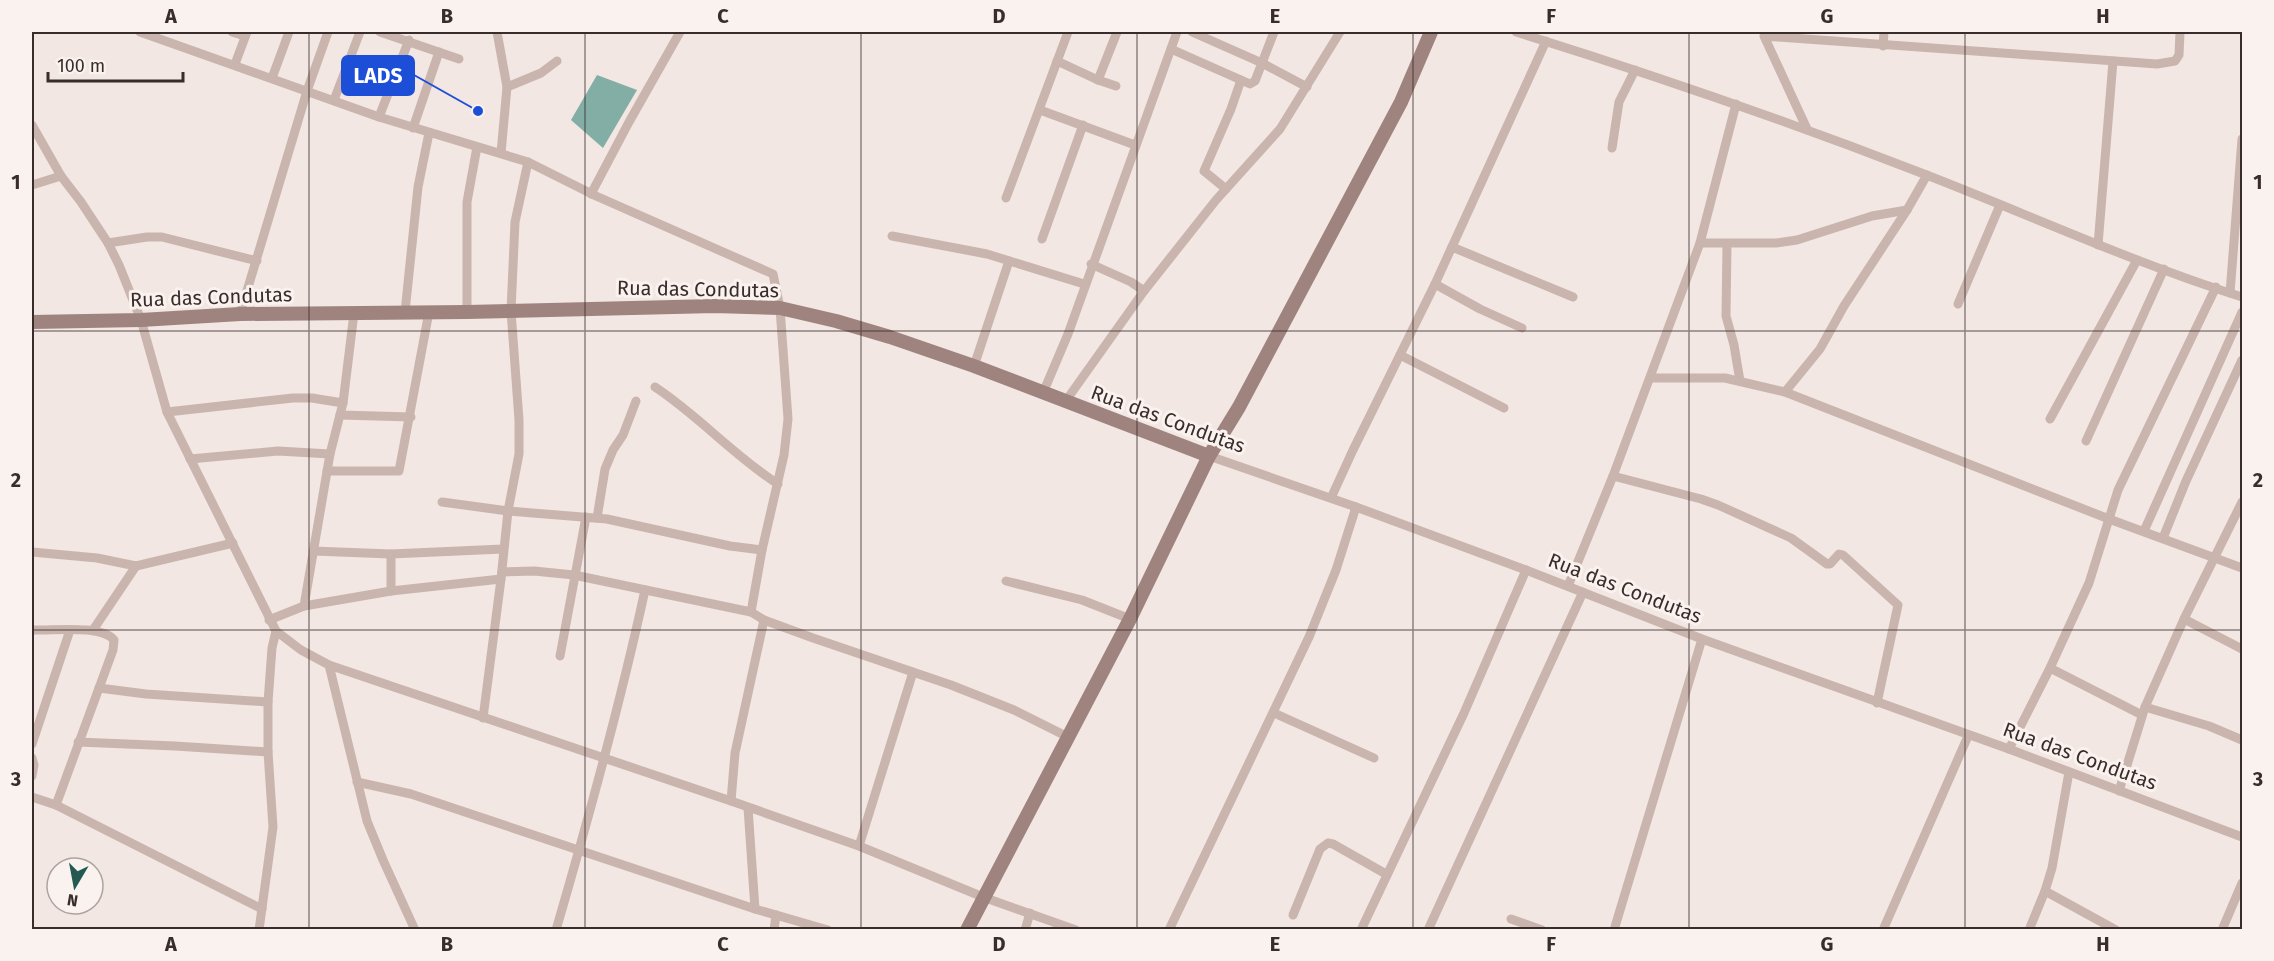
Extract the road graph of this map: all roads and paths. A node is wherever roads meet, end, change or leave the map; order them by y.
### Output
1 (140, 32) edge
2 (232, 32) edge
3 (289, 32) edge
4 (328, 32) edge
5 (360, 32) edge
6 (380, 32) edge
7 (497, 32) edge
8 (680, 32) edge
9 (1068, 32) edge
10 (1117, 32) edge
11 (1177, 32) edge
12 (1192, 32) edge
13 (1274, 32) edge
14 (1340, 32) edge
15 (1431, 32) edge
16 (1516, 32) edge
17 (1555, 32) edge
18 (1884, 32) edge
19 (2180, 32) edge
20 (246, 34) edge
21 (409, 40) junction
22 (1551, 42) junction
23 (1883, 46) junction
24 (1171, 49) junction
25 (439, 52) junction
26 (459, 59) dead end
27 (557, 61) dead end
28 (1058, 61) junction
29 (2113, 61) junction
30 (1262, 63) junction
31 (235, 64) junction
32 (1635, 70) junction
33 (272, 78) junction
34 (1098, 80) junction
35 (1241, 80) junction
36 (1116, 86) dead end
37 (507, 87) junction
38 (1307, 87) junction
39 (307, 91) junction
40 (334, 100) junction
41 (1736, 104) junction
42 (1040, 110) junction
43 (379, 117) junction
44 (32, 125) edge
45 (1083, 125) junction
46 (413, 128) junction
47 (1807, 129) junction
48 (429, 133) junction
49 (2242, 138) edge
50 (1135, 145) junction
51 (477, 147) junction
52 (1612, 148) dead end
53 (2242, 148) edge
54 (501, 153) junction
55 (528, 162) junction
56 (1927, 175) junction
57 (61, 176) junction
58 (32, 184) edge
59 (1226, 189) junction
60 (591, 194) junction
61 (1006, 198) dead end
62 (2240, 199) edge
63 (2000, 205) junction
64 (1907, 210) junction
65 (892, 236) dead end
66 (1042, 239) dead end
67 (108, 243) junction
68 (1700, 243) junction
69 (1727, 244) junction
70 (2098, 245) junction
71 (1452, 247) junction
72 (2137, 260) junction
73 (257, 261) junction
74 (1009, 261) junction
75 (1091, 264) junction
76 (2164, 269) junction
77 (1084, 284) junction
78 (1435, 284) junction
79 (2216, 287) junction
80 (1144, 291) junction
81 (2230, 293) junction
82 (1573, 297) dead end
83 (2242, 297) edge
84 (1958, 304) dead end
85 (780, 308) junction
86 (511, 310) junction
87 (405, 312) junction
88 (429, 312) junction
89 (467, 312) junction
90 (2242, 312) edge
91 (354, 313) junction
92 (240, 314) junction
93 (141, 320) junction
94 (32, 322) edge
95 (1522, 328) dead end
96 (1400, 355) junction
97 (2242, 360) edge
98 (974, 366) junction
99 (1651, 378) junction
100 (1740, 381) junction
101 (655, 387) dead end
102 (1785, 392) junction
103 (1043, 393) junction
104 (636, 401) dead end
105 (1065, 402) junction
106 (344, 403) junction
107 (1504, 408) dead end
108 (167, 412) junction
109 (340, 415) junction
110 (411, 417) junction
111 (2050, 419) dead end
112 (2086, 441) dead end
113 (330, 454) junction
114 (1209, 456) junction
115 (190, 459) junction
116 (327, 471) junction
117 (1613, 476) junction
118 (778, 484) junction
119 (1331, 498) junction
120 (442, 502) dead end
121 (2242, 502) edge
122 (1356, 507) junction
123 (508, 511) junction
124 (586, 517) junction
125 (597, 518) junction
126 (2109, 519) junction
127 (2144, 531) junction
128 (2163, 538) junction
129 (233, 543) junction
130 (504, 549) junction
131 (762, 550) junction
132 (313, 551) junction
133 (32, 552) edge
134 (391, 554) junction
135 (2214, 558) junction
136 (136, 566) junction
137 (2242, 568) edge
138 (1526, 570) junction
139 (502, 575) junction
140 (574, 575) junction
141 (1006, 581) dead end
142 (1568, 586) junction
143 (645, 590) junction
144 (391, 591) junction
145 (1583, 592) junction
146 (304, 606) junction
147 (751, 612) junction
148 (1131, 619) junction
149 (2184, 619) junction
150 (269, 620) junction
151 (764, 620) junction
152 (32, 630) edge
153 (70, 630) junction
154 (93, 630) junction
155 (276, 632) junction
156 (1702, 639) junction
157 (2242, 649) edge
158 (560, 656) dead end
159 (329, 665) junction
160 (2050, 668) junction
161 (913, 672) junction
162 (99, 688) junction
163 (268, 702) junction
164 (1877, 703) junction
165 (2144, 711) junction
166 (1274, 713) junction
167 (483, 718) junction
168 (1968, 736) junction
169 (1068, 737) junction
170 (2242, 740) edge
171 (78, 742) junction
172 (32, 744) edge
173 (2008, 750) junction
174 (268, 752) junction
175 (32, 758) edge
176 (1374, 758) dead end
177 (604, 759) junction
178 (2069, 772) junction
179 (32, 776) edge
180 (357, 782) junction
181 (2119, 791) junction
182 (32, 797) edge
183 (731, 801) junction
184 (56, 806) junction
185 (748, 808) junction
186 (2242, 837) edge
187 (859, 846) junction
188 (580, 851) junction
189 (1386, 874) junction
190 (2242, 883) edge
191 (2045, 891) junction
192 (983, 897) junction
193 (262, 909) junction
194 (755, 909) junction
195 (1030, 913) junction
196 (776, 915) junction
197 (1293, 915) dead end
198 (1511, 919) dead end
199 (260, 925) edge
200 (270, 930) edge
201 (415, 930) edge
202 (556, 930) edge
203 (774, 930) edge
204 (828, 930) edge
205 (968, 930) edge
206 (1025, 930) edge
207 (1076, 930) edge
208 (1169, 930) edge
209 (1361, 930) edge
210 (1428, 930) edge
211 (1542, 930) edge
212 (1614, 930) edge
213 (1883, 930) edge
214 (2029, 930) edge
215 (2116, 930) edge
216 (2222, 930) edge

1 - 31 street
2 - 20 street
3 - 33 street
4 - 39 street
5 - 40 street
6 - 21 street
7 - 37 street
8 - 60 street
9 - 28 street
10 - 34 street
11 - 24 street
12 - 30 street
13 - 30 street
14 - 38 street
15 - 114 street
16 - 22 street
17 - 22 street
18 - 23 street
19 - 29 street
20 - 31 street
21 - 25 street
21 - 43 street
22 - 32 street
22 - 71 street
23 - 29 street
23 - 47 street
24 - 35 street
24 - 50 street
25 - 26 street
25 - 46 street
27 - 37 street
28 - 34 street
28 - 42 street
29 - 70 street
30 - 35 street
30 - 38 street
31 - 33 street
32 - 41 street
32 - 52 street
33 - 39 street
34 - 36 street
35 - 59 street
37 - 54 street
38 - 59 street
39 - 40 street
39 - 73 street
40 - 43 street
41 - 47 street
41 - 68 street
42 - 45 street
42 - 61 street
43 - 46 street
44 - 57 street
45 - 50 street
45 - 66 street
46 - 48 street
47 - 56 street
48 - 51 street
48 - 87 street
49 - 53 street
50 - 75 street
51 - 54 street
51 - 89 street
53 - 62 street
54 - 55 street
55 - 60 street
55 - 86 street
56 - 63 street
56 - 64 street
57 - 58 street
57 - 67 street
59 - 80 street
60 - 85 street
62 - 81 street
63 - 70 street
63 - 84 street
64 - 69 street
64 - 102 street
65 - 74 street
67 - 73 street
67 - 93 street
68 - 69 street
68 - 99 street
69 - 100 street
70 - 72 street
71 - 78 street
71 - 82 street
72 - 76 street
72 - 111 street
73 - 92 street
74 - 77 street
74 - 98 street
75 - 77 street
75 - 80 street
76 - 79 street
76 - 112 street
77 - 103 street
78 - 95 street
78 - 96 street
79 - 81 street
79 - 126 street
80 - 105 street
81 - 83 street
85 - 86 street, Rua das Condutas
85 - 98 street, Rua das Condutas
85 - 118 street
86 - 89 street, Rua das Condutas
86 - 123 street
87 - 88 street, Rua das Condutas
87 - 91 street, Rua das Condutas
88 - 89 street, Rua das Condutas
88 - 110 street
90 - 127 street
91 - 92 street, Rua das Condutas
91 - 106 street
92 - 93 street, Rua das Condutas
93 - 94 street, Rua das Condutas
93 - 108 street
96 - 107 street
96 - 119 street
97 - 128 street
98 - 103 street, Rua das Condutas
99 - 100 street
99 - 117 street
100 - 102 street
101 - 118 street
102 - 126 street
103 - 105 street, Rua das Condutas
104 - 125 street
105 - 114 street, Rua das Condutas
106 - 108 street
106 - 109 street
108 - 115 street
109 - 110 street
109 - 113 street
110 - 116 street
113 - 115 street
113 - 116 street
114 - 119 street, Rua das Condutas
114 - 148 street
115 - 129 street
116 - 132 street
117 - 142 street
117 - 164 street
118 - 131 street
119 - 122 street, Rua das Condutas
120 - 123 street
121 - 135 street
122 - 138 street, Rua das Condutas
122 - 166 street
123 - 124 street
123 - 130 street
124 - 125 street
124 - 140 street
125 - 131 street
126 - 127 street
126 - 160 street
127 - 128 street
128 - 135 street
129 - 136 street
129 - 150 street
130 - 134 street
130 - 139 street
131 - 147 street
132 - 134 street
132 - 146 street
133 - 136 street
134 - 144 street
135 - 137 street
135 - 149 street
136 - 154 street
138 - 142 street, Rua das Condutas
138 - 189 street
139 - 140 street
139 - 144 street
139 - 167 street
140 - 143 street
140 - 158 street
141 - 148 street
142 - 145 street, Rua das Condutas
143 - 147 street
143 - 177 street
144 - 146 street
145 - 156 street, Rua das Condutas
145 - 210 street
146 - 150 street
147 - 151 street
148 - 169 street
149 - 157 street
149 - 165 street
150 - 155 street
151 - 161 street
151 - 183 street
152 - 153 street
153 - 154 street
153 - 172 street
154 - 162 street
155 - 159 street
155 - 163 street
156 - 164 street, Rua das Condutas
156 - 212 street
159 - 167 street
159 - 180 street
160 - 165 street
160 - 173 street
161 - 169 street
161 - 187 street
162 - 163 street
162 - 171 street
163 - 174 street
164 - 168 street, Rua das Condutas
165 - 170 street
165 - 181 street
166 - 176 street
166 - 208 street
167 - 177 street
168 - 173 street, Rua das Condutas
168 - 213 street
169 - 192 street
171 - 174 street
171 - 184 street
173 - 178 street, Rua das Condutas
174 - 193 street
175 - 179 street
177 - 183 street
177 - 188 street
178 - 181 street, Rua das Condutas
178 - 191 street
180 - 188 street
180 - 201 street
181 - 186 street, Rua das Condutas
182 - 184 street
183 - 185 street
184 - 193 street
185 - 187 street
185 - 194 street
187 - 192 street
188 - 194 street
188 - 202 street
189 - 197 street
189 - 209 street
190 - 216 street
191 - 214 street
191 - 215 street
192 - 195 street
192 - 205 street
193 - 199 street
194 - 196 street
195 - 206 street
195 - 207 street
196 - 203 street
196 - 204 street
198 - 211 street
199 - 200 street

